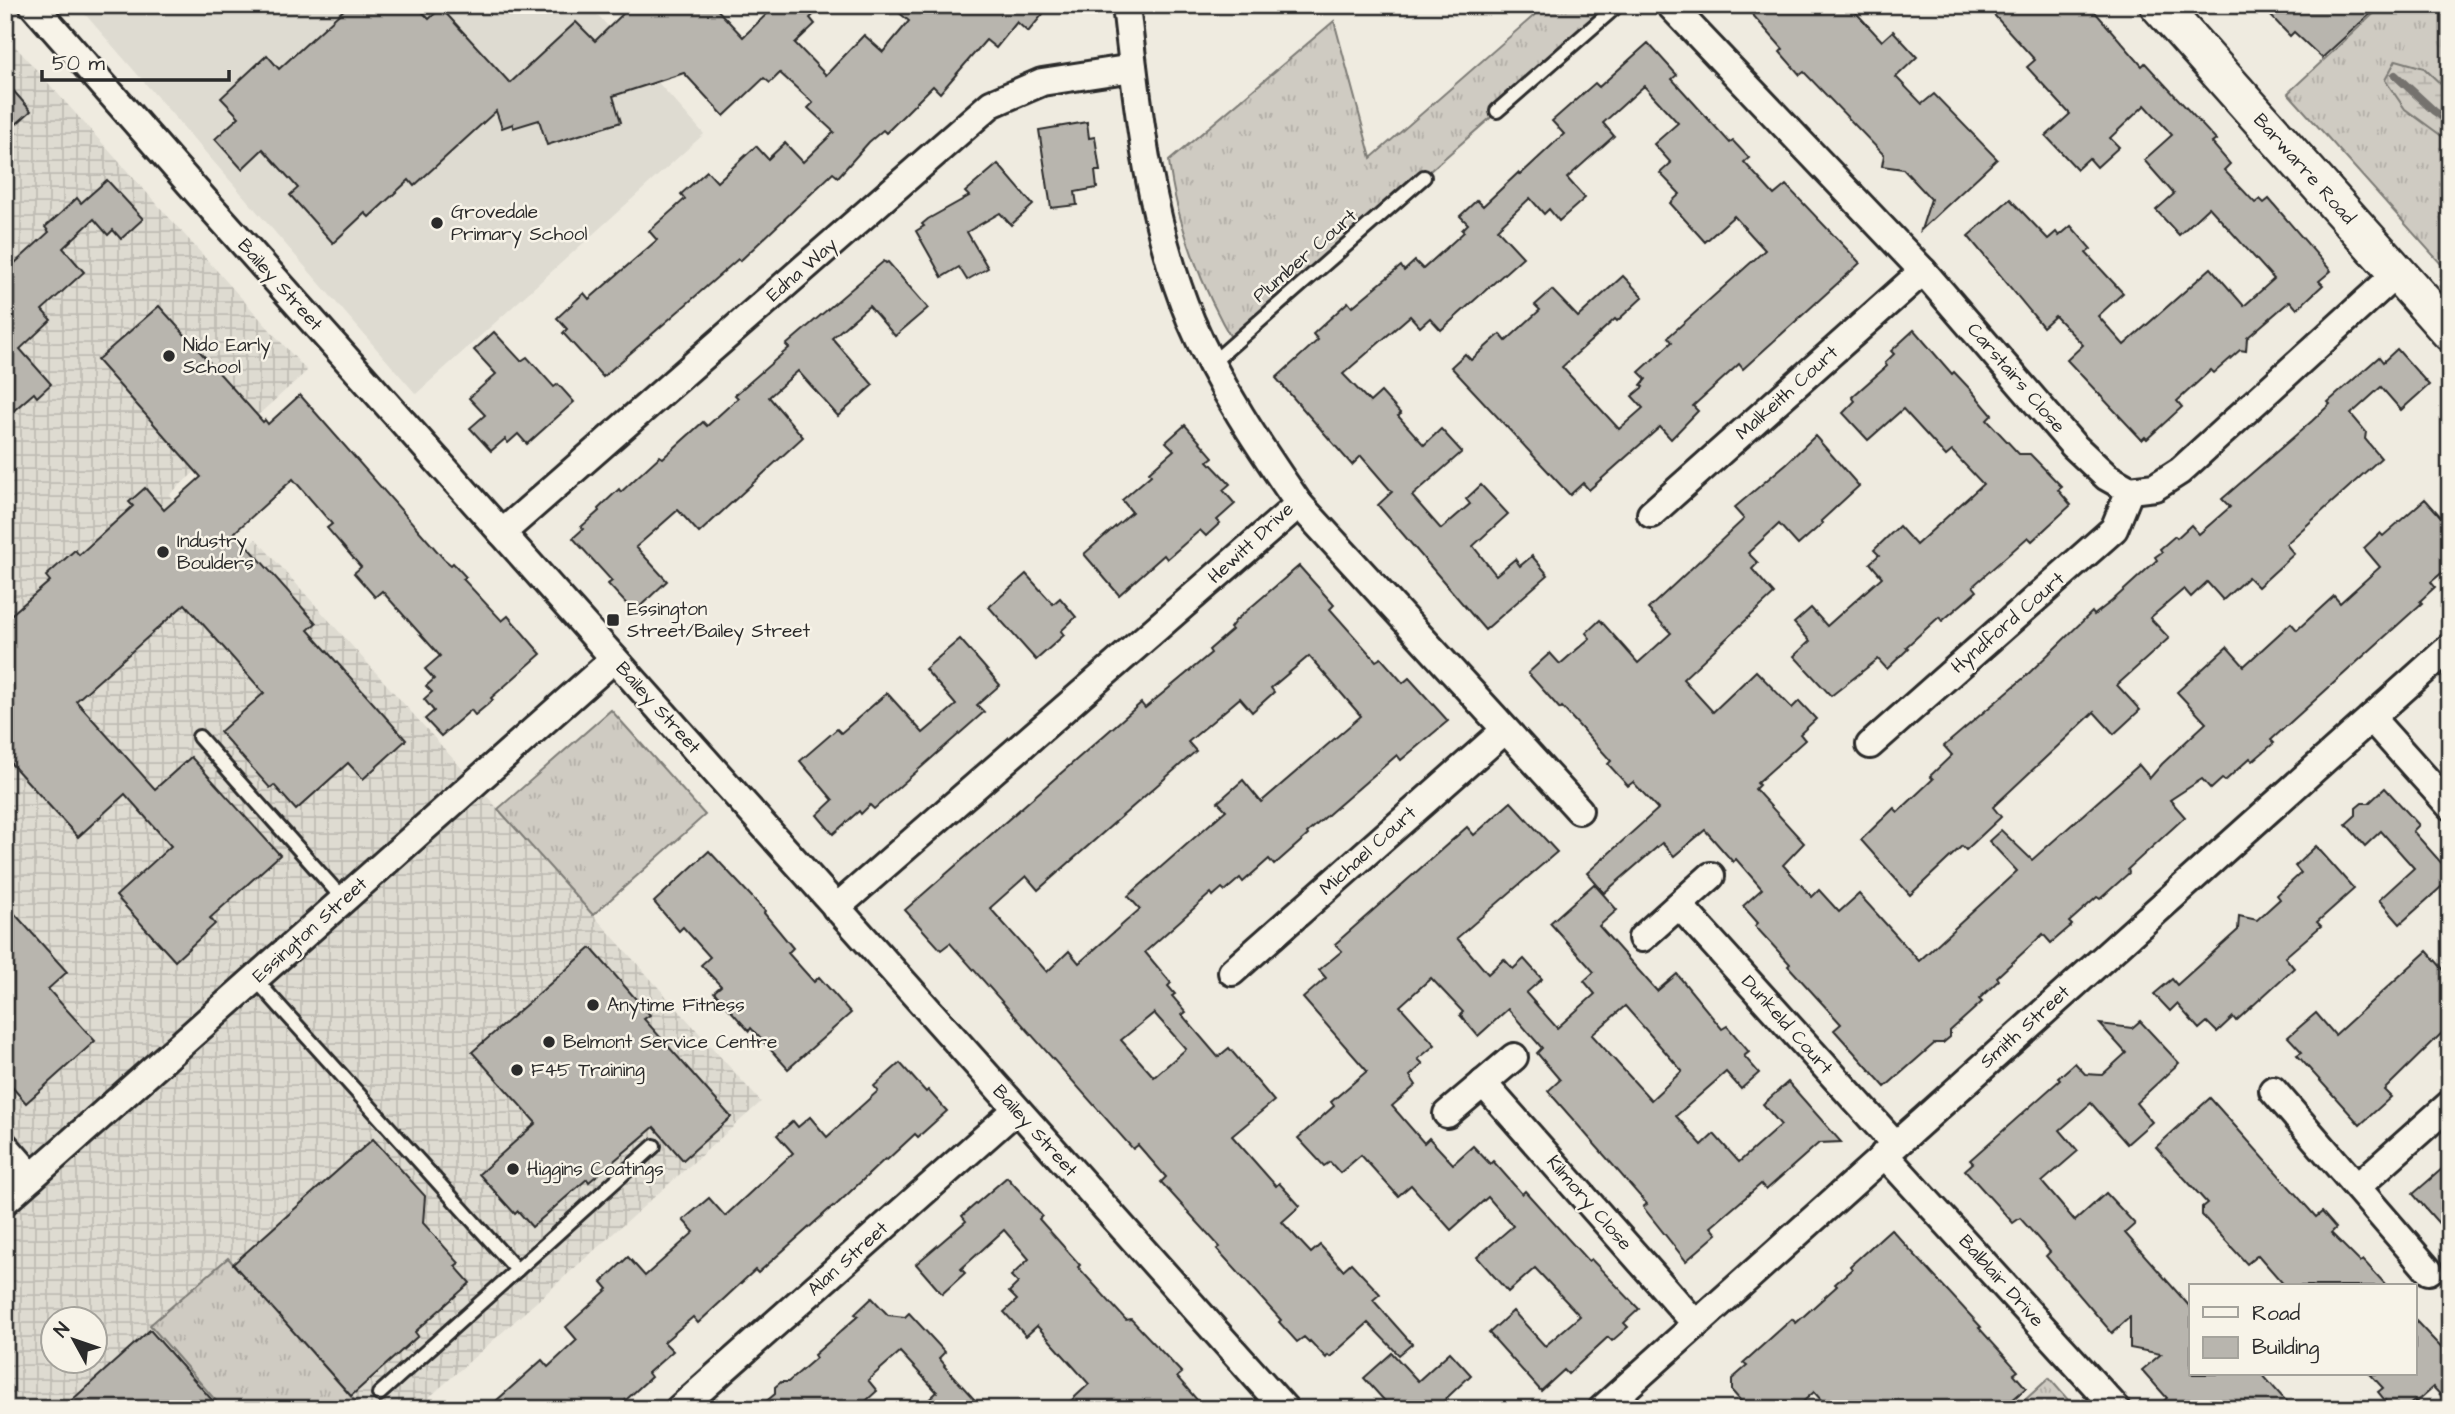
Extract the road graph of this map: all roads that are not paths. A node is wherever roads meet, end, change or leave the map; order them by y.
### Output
1 (33, 5) edge
2 (1126, 5) edge
3 (1618, 5) edge
4 (1670, 5) edge
5 (2159, 5) edge
6 (1133, 68) junction
7 (1497, 111) dead end
8 (1424, 177) dead end
9 (1923, 271) junction
10 (2397, 273) junction
11 (2450, 332) edge
12 (1212, 363) junction
13 (2130, 490) junction
14 (1299, 504) junction
15 (1651, 514) dead end
16 (502, 533) junction
17 (2450, 647) edge
18 (614, 659) junction
19 (2371, 718) junction
20 (1504, 731) junction
21 (199, 737) dead end
22 (1870, 744) dead end
23 (2450, 806) edge
24 (1579, 810) dead end
25 (1712, 876) dead end
26 (344, 900) junction
27 (1679, 905) junction
28 (836, 908) junction
29 (1642, 938) dead end
30 (1232, 972) dead end
31 (255, 979) junction
32 (1514, 1057) dead end
33 (1483, 1083) junction
34 (2273, 1090) dead end
35 (2450, 1104) edge
36 (1016, 1110) junction
37 (1447, 1114) dead end
38 (5, 1146) edge
39 (654, 1146) dead end
40 (1890, 1149) junction
41 (32, 1177) junction
42 (2357, 1187) junction
43 (5, 1200) edge
44 (517, 1270) junction
45 (2429, 1271) dead end
46 (1695, 1323) junction
47 (379, 1394) dead end
48 (679, 1409) edge
49 (1285, 1409) edge
50 (1602, 1409) edge
51 (2117, 1409) edge

1 - 16 street, Bailey Street
2 - 6 street, Hewitt Drive
3 - 7 lane
4 - 9 street, Carstairs Close
5 - 10 street, Barwarre Road
6 - 12 street, Hewitt Drive
6 - 16 street, Edna Way
8 - 12 lane, Plumber Court
9 - 13 street, Carstairs Close
9 - 15 street, Malkeith Court
10 - 11 street, Barwarre Road
10 - 13 street
12 - 14 street, Hewitt Drive
13 - 22 street, Hyndford Court
14 - 20 street
14 - 28 street, Hewitt Drive
16 - 18 street, Bailey Street
17 - 19 street, Smith Street
18 - 26 street, Essington Street
18 - 28 street, Bailey Street
19 - 23 street
19 - 40 street, Smith Street
20 - 24 street
20 - 30 street, Michael Court
21 - 26 lane
25 - 27 street
26 - 31 street, Essington Street
27 - 29 street
27 - 40 street, Dunkeld Court
28 - 36 street, Bailey Street
31 - 41 street, Essington Street
31 - 44 lane
32 - 33 street
33 - 37 street
33 - 46 street, Kilmory Close
34 - 42 street
35 - 42 street
36 - 48 street, Alan Street
36 - 49 street, Bailey Street
38 - 41 street
39 - 44 lane
40 - 46 street, Smith Street
40 - 51 street, Balblair Drive
41 - 43 street, Essington Street
42 - 45 street
44 - 47 lane
46 - 50 street, Smith Street

